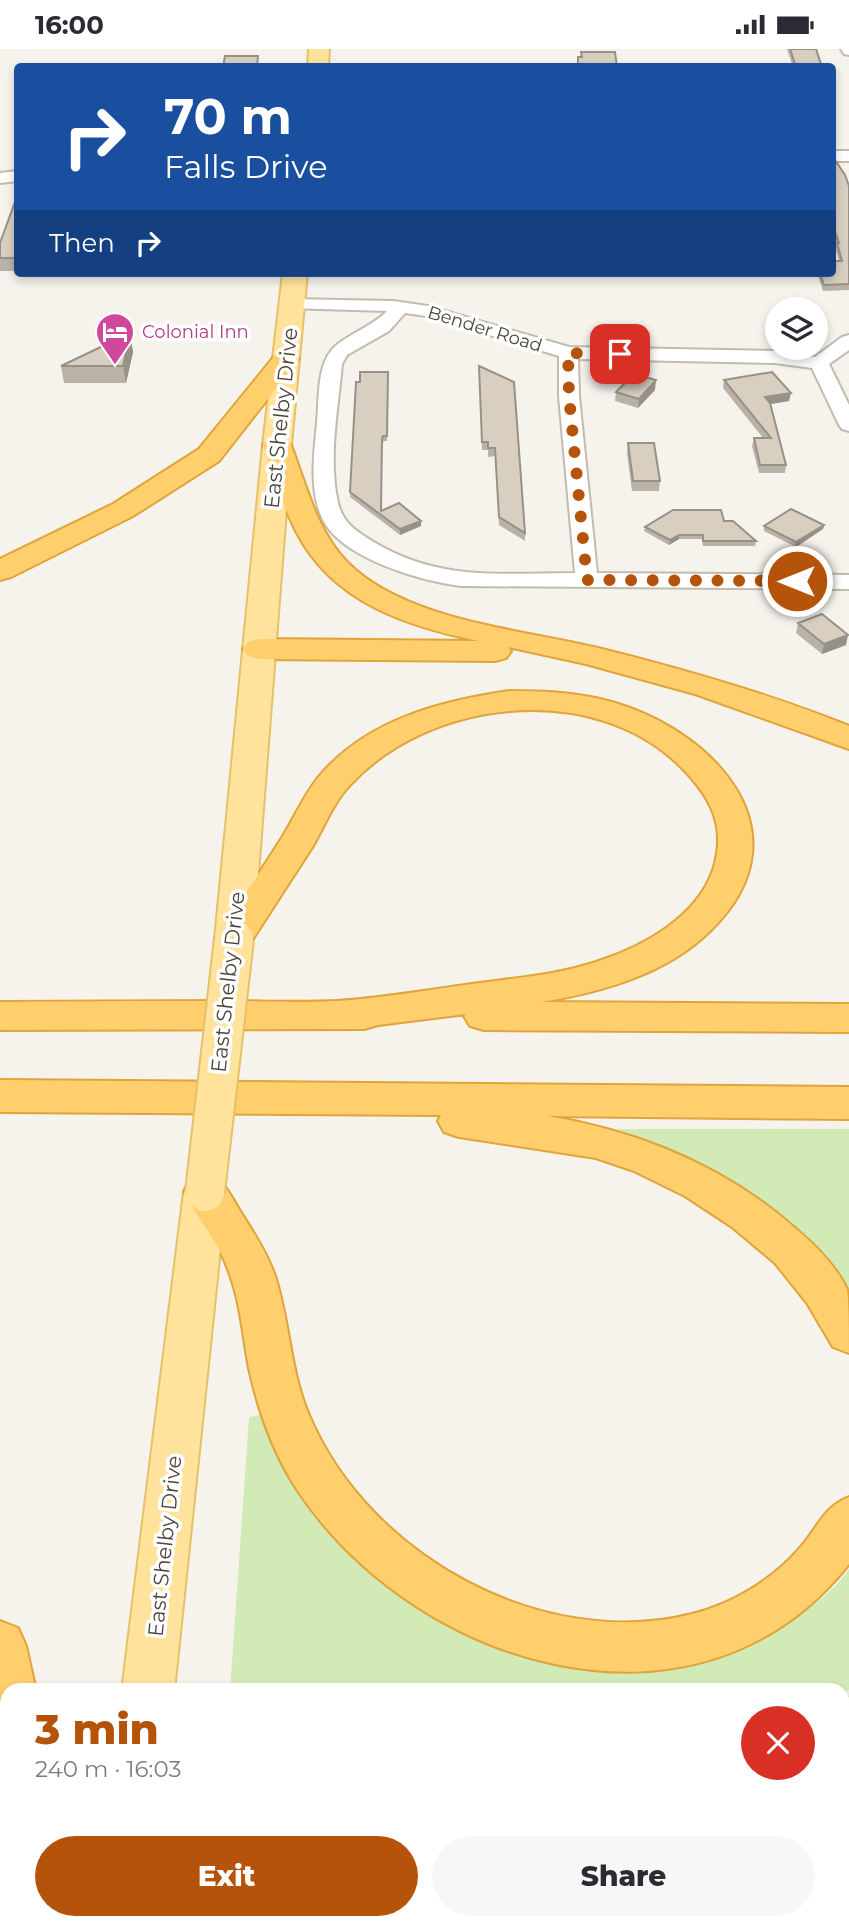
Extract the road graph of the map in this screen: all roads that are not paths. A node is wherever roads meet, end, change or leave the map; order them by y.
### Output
1 (295, 277) edge
2 (292, 304) junction
3 (401, 307) junction
4 (849, 341) edge
5 (568, 353) junction
6 (286, 359) junction
7 (819, 363) junction
8 (849, 423) edge
9 (277, 445) junction
10 (0, 571) edge
11 (587, 580) junction
12 (849, 582) edge
13 (259, 649) junction
14 (694, 684) junction
15 (849, 738) edge
16 (234, 939) junction
17 (337, 1015) junction
18 (0, 1016) edge
19 (849, 1018) edge
20 (0, 1096) edge
21 (294, 1100) junction
22 (849, 1103) edge
23 (205, 1192) junction
24 (849, 1333) edge
25 (849, 1520) edge
26 (0, 1646) edge
27 (8, 1683) edge
28 (149, 1683) edge

1 - 2 main road, East Shelby Drive
2 - 3 street, Bender Road
2 - 6 main road, East Shelby Drive
3 - 5 street, Bender Road
3 - 11 street
4 - 7 street
5 - 7 street, Bender Road
5 - 11 street
6 - 9 main road, East Shelby Drive
6 - 10 highway
7 - 8 street
9 - 13 main road, East Shelby Drive
9 - 14 highway
11 - 12 street
13 - 14 highway
13 - 16 main road, East Shelby Drive
14 - 15 highway
16 - 17 highway
16 - 23 main road, East Shelby Drive, bridge
17 - 18 highway
17 - 19 highway
20 - 21 highway
21 - 22 highway
21 - 24 highway
23 - 25 highway
23 - 28 main road, East Shelby Drive
26 - 27 highway

